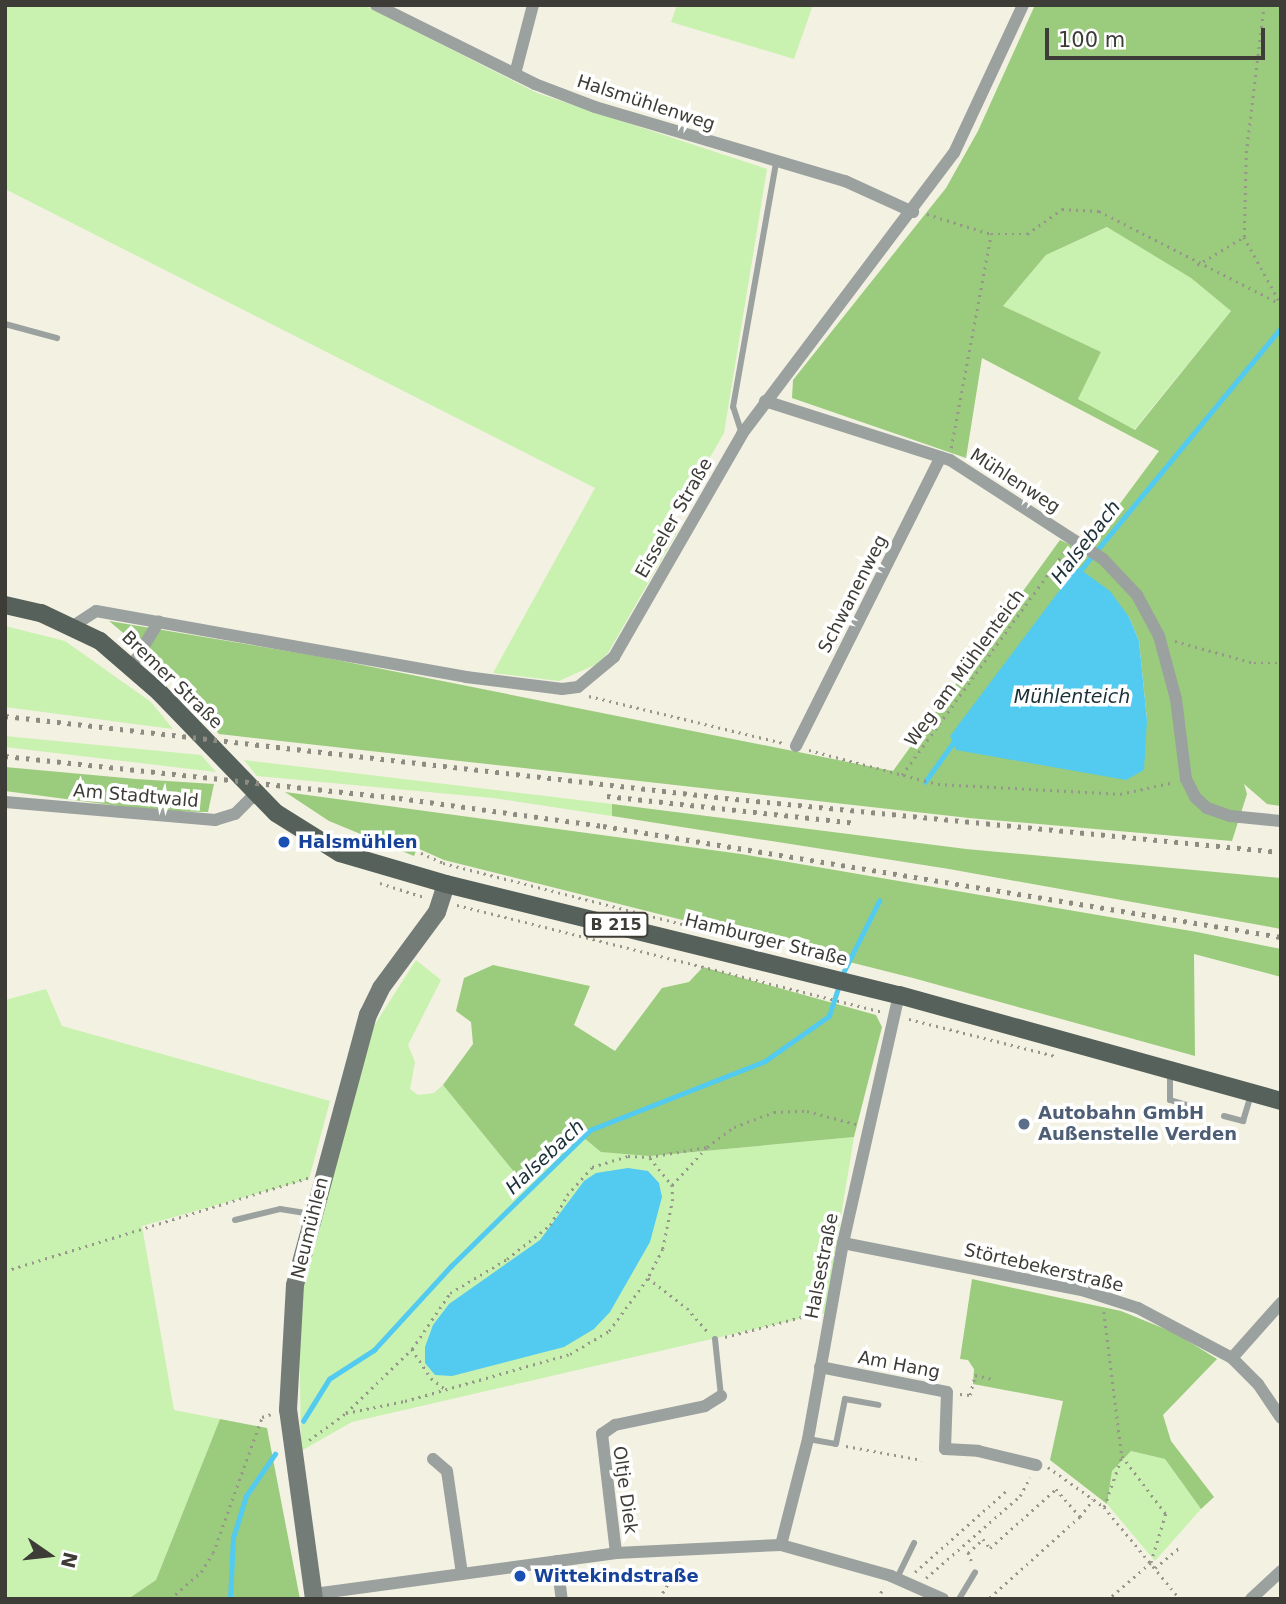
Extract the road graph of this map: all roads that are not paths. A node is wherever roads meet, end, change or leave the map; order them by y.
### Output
1 (376, 5) edge
2 (533, 5) edge
3 (1023, 5) edge
4 (515, 74) junction
5 (776, 163) junction
6 (913, 212) junction
7 (5, 324) edge
8 (57, 338) dead end
9 (765, 401) junction
10 (742, 435) junction
11 (945, 458) junction
12 (5, 605) edge
13 (159, 621) junction
14 (74, 626) junction
15 (132, 666) junction
16 (796, 746) road end
17 (255, 794) junction
18 (5, 802) edge
19 (1281, 821) edge
20 (446, 884) junction
21 (899, 995) junction
22 (1170, 1071) junction
23 (1251, 1093) junction
24 (1281, 1101) edge
25 (1186, 1105) dead end
26 (1224, 1116) dead end
27 (312, 1214) junction
28 (235, 1220) dead end
29 (843, 1243) junction
30 (1281, 1303) edge
31 (715, 1339) road end
32 (1232, 1358) junction
33 (820, 1367) junction
34 (721, 1396) joint
35 (878, 1405) dead end
36 (1281, 1418) edge
37 (808, 1439) junction
38 (433, 1459) dead end
39 (1036, 1465) road end
40 (914, 1543) dead end
41 (781, 1545) junction
42 (616, 1553) junction
43 (557, 1561) junction
44 (1281, 1571) edge
45 (975, 1572) road end
46 (462, 1574) junction
47 (906, 1582) junction
48 (314, 1596) edge
49 (562, 1599) edge
50 (943, 1599) edge
51 (959, 1599) edge
52 (1251, 1599) edge

1 - 4 street, Halsmühlenweg
2 - 4 street
3 - 6 street, Eisseler Straße
4 - 5 street, Halsmühlenweg
5 - 6 street, Halsmühlenweg
5 - 10 lane
6 - 9 street, Eisseler Straße
7 - 8 lane
9 - 10 street, Eisseler Straße
9 - 11 street, Mühlenweg
10 - 13 street, Eisseler Straße
11 - 16 street, Schwanenweg
11 - 19 street, Mühlenweg
12 - 14 main road, Bremer Straße / B 215
13 - 14 street
13 - 15 street
14 - 15 main road, Bremer Straße / B 215
15 - 17 main road, Bremer Straße / B 215
17 - 18 street, Am Stadtwald
17 - 20 main road, Hamburger Straße / B 215
20 - 21 main road, Hamburger Straße / B 215
20 - 27 street, Neumühlen
21 - 22 main road, Hamburger Straße / B 215
21 - 29 street, Halsestraße
22 - 23 main road, Hamburger Straße / B 215
22 - 25 lane
23 - 24 main road, Hamburger Straße / B 215
23 - 26 lane
27 - 28 lane
27 - 48 street, Neumühlen
29 - 32 street, Störtebekerstraße
29 - 33 street, Halsestraße
30 - 32 street
31 - 34 lane
32 - 36 street, Störtebekerstraße
33 - 37 street, Halsestraße
33 - 39 street, Am Hang
34 - 42 street, Oltje Diek
35 - 37 lane
37 - 41 street, Halsestraße
38 - 46 street
40 - 47 lane
41 - 42 street
41 - 47 street
42 - 43 street
43 - 46 street
43 - 49 street
44 - 52 street
45 - 51 lane
46 - 48 street
47 - 50 street

